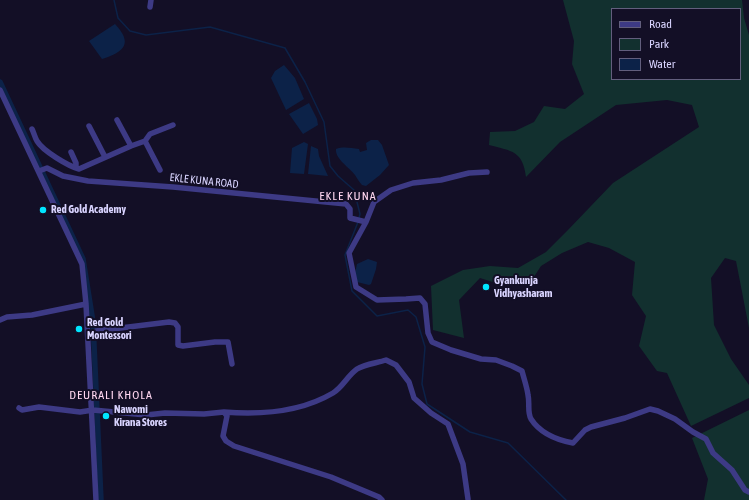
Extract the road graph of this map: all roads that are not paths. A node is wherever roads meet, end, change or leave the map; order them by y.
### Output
1 (151, 0) edge
2 (150, 7) dead end
3 (0, 90) edge
4 (117, 120) dead end
5 (173, 125) dead end
6 (89, 126) dead end
7 (32, 130) dead end
8 (145, 141) junction
9 (131, 146) junction
10 (71, 152) dead end
11 (105, 157) junction
12 (54, 166) junction
13 (76, 168) junction
14 (160, 170) dead end
15 (39, 171) junction
16 (487, 172) dead end
17 (366, 222) junction
18 (86, 304) junction
19 (0, 320) edge
20 (96, 331) dead end
21 (232, 364) dead end
22 (19, 408) dead end
23 (92, 410) junction
24 (224, 412) junction
25 (749, 492) edge
26 (468, 499) dead end
27 (96, 500) edge
28 (382, 500) edge

1 - 2 street
3 - 15 street
4 - 9 street
5 - 8 street
6 - 11 street
7 - 12 street
8 - 9 street
8 - 14 street
9 - 11 street
10 - 13 street
11 - 13 street
12 - 13 street
12 - 15 street
12 - 17 street, EKLE KUNA ROAD
15 - 18 street
16 - 17 street
17 - 25 street
18 - 19 street
18 - 23 street
20 - 21 street
22 - 23 street
23 - 24 street
23 - 27 street
24 - 26 street
24 - 28 street

